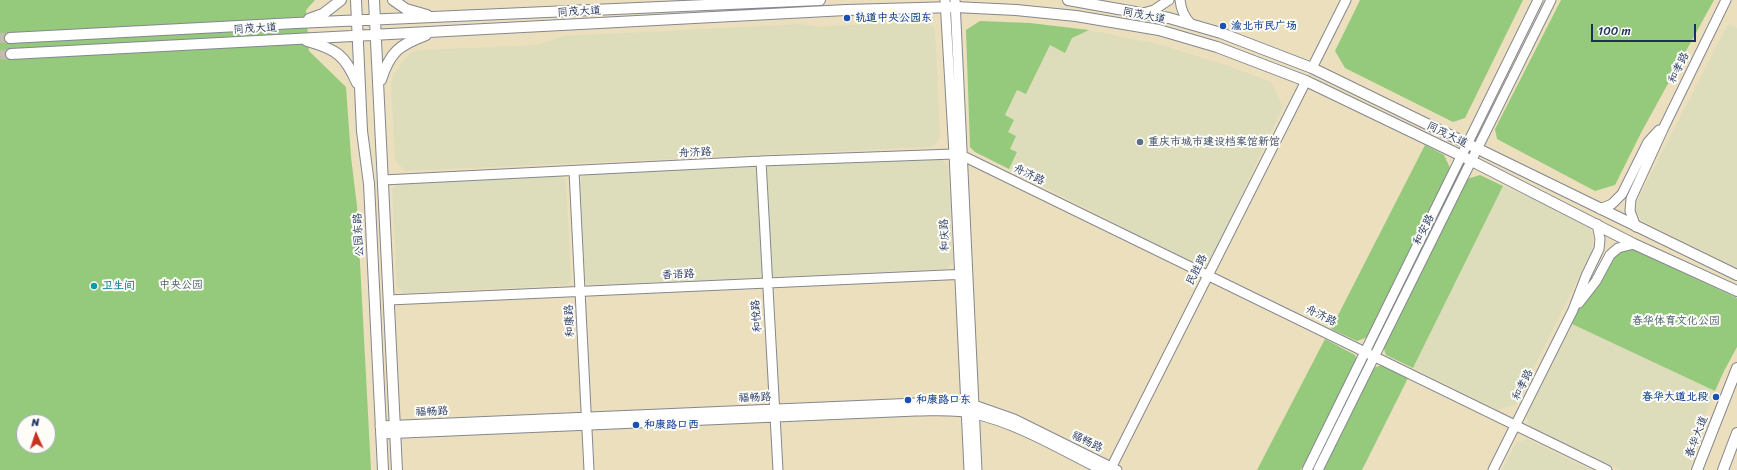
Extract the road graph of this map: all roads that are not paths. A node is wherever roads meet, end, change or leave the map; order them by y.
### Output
1 (340, 0) edge
2 (356, 0) edge
3 (374, 0) edge
4 (393, 0) edge
5 (820, 0) edge
6 (1068, 0) edge
7 (1169, 0) edge
8 (1180, 0) edge
9 (1346, 0) edge
10 (1538, 0) edge
11 (1551, 0) edge
12 (1726, 0) edge
13 (950, 4) edge
14 (1143, 13) junction
15 (435, 17) junction
16 (357, 20) junction
17 (375, 20) junction
18 (296, 23) junction
19 (1191, 24) junction
20 (436, 31) junction
21 (376, 34) junction
22 (357, 35) junction
23 (10, 38) tunnel mouth
24 (297, 39) junction
25 (11, 54) tunnel mouth
26 (1312, 68) junction
27 (1306, 81) junction
28 (379, 88) junction
29 (360, 89) junction
30 (1665, 125) junction
31 (1468, 143) junction
32 (1479, 148) junction
33 (958, 155) junction
34 (1462, 156) junction
35 (1472, 161) junction
36 (761, 162) junction
37 (574, 170) junction
38 (383, 180) junction
39 (1600, 209) junction
40 (1597, 224) junction
41 (1636, 227) junction
42 (1634, 244) junction
43 (964, 274) junction
44 (1208, 274) junction
45 (1737, 275) edge
46 (767, 283) junction
47 (1737, 291) edge
48 (580, 292) junction
49 (389, 300) junction
50 (1573, 310) junction
51 (1366, 351) junction
52 (1375, 356) junction
53 (1737, 368) edge
54 (970, 409) junction
55 (775, 413) junction
56 (587, 421) junction
57 (1516, 426) junction
58 (380, 430) junction
59 (395, 430) junction
60 (1737, 433) edge
61 (1113, 469) edge
62 (383, 470) edge
63 (397, 470) edge
64 (589, 470) edge
65 (778, 470) edge
66 (969, 470) edge
67 (977, 470) edge
68 (1102, 470) edge
69 (1307, 470) edge
70 (1318, 470) edge
71 (1494, 470) edge
72 (1607, 470) edge
73 (1697, 470) edge
74 (1723, 470) edge

1 - 18 main road
2 - 16 main road, 公园东路
3 - 17 main road
4 - 15 main road
5 - 15 main road, 同茂大道
6 - 14 main road, 同茂大道
7 - 14 street
8 - 19 street
9 - 26 street
10 - 31 street, 和安路
11 - 32 street, 和安路
12 - 30 street, 和孝路
13 - 20 main road, 同茂大道
13 - 27 main road, 同茂大道
13 - 33 street, 和庆路
14 - 19 main road, 同茂大道
15 - 17 main road, 同茂大道
16 - 17 main road, 同茂大道
16 - 18 main road, 同茂大道
16 - 22 main road, 公园东路
17 - 21 main road
18 - 23 main road, 同茂大道
19 - 26 main road, 同茂大道
20 - 21 main road, 同茂大道
20 - 28 main road
21 - 22 main road, 同茂大道
21 - 28 main road
22 - 24 main road, 同茂大道
22 - 29 main road, 公园东路
24 - 25 main road, 同茂大道
24 - 29 main road
26 - 31 main road, 同茂大道
27 - 34 main road, 同茂大道
27 - 44 street, 民胜路
28 - 38 main road
29 - 58 main road, 公园东路
30 - 39 street
30 - 41 street, 和孝路
31 - 32 main road, 同茂大道
31 - 34 street, 和安路
32 - 35 street, 和安路
32 - 39 main road, 同茂大道
33 - 36 street, 舟济路
33 - 43 street, 和庆路
33 - 44 street, 舟济路
34 - 35 main road, 同茂大道
34 - 51 street, 和安路
35 - 40 main road, 同茂大道
35 - 52 street, 和安路
36 - 37 street, 舟济路
36 - 46 street, 和悦路
37 - 38 street, 舟济路
37 - 48 street, 和康路
38 - 49 main road
39 - 41 main road, 同茂大道
40 - 42 main road, 同茂大道
40 - 50 street
41 - 45 main road, 同茂大道
42 - 47 main road, 同茂大道
42 - 50 street
43 - 46 street, 香语路
43 - 54 street, 和庆路
44 - 51 street, 舟济路
44 - 61 street, 民胜路
46 - 48 street, 香语路
46 - 55 street, 和悦路
48 - 49 street, 香语路
48 - 56 street, 和康路
49 - 59 main road
50 - 57 street, 和孝路
51 - 52 street, 舟济路
51 - 69 street, 和安路
52 - 57 street, 舟济路
52 - 70 street, 和安路
53 - 73 main road, 春华大道
54 - 55 street, 福畅路
54 - 61 street, 福畅路
54 - 66 street, 和庆路
54 - 67 street, 和庆路
54 - 68 street, 福畅路
55 - 56 street, 福畅路
55 - 65 street, 和悦路
56 - 59 street, 福畅路
56 - 64 street, 和康路
57 - 71 street, 和孝路
57 - 72 street, 舟济路
58 - 59 street, 福畅路
58 - 62 main road, 公园东路
59 - 63 main road
60 - 74 main road

